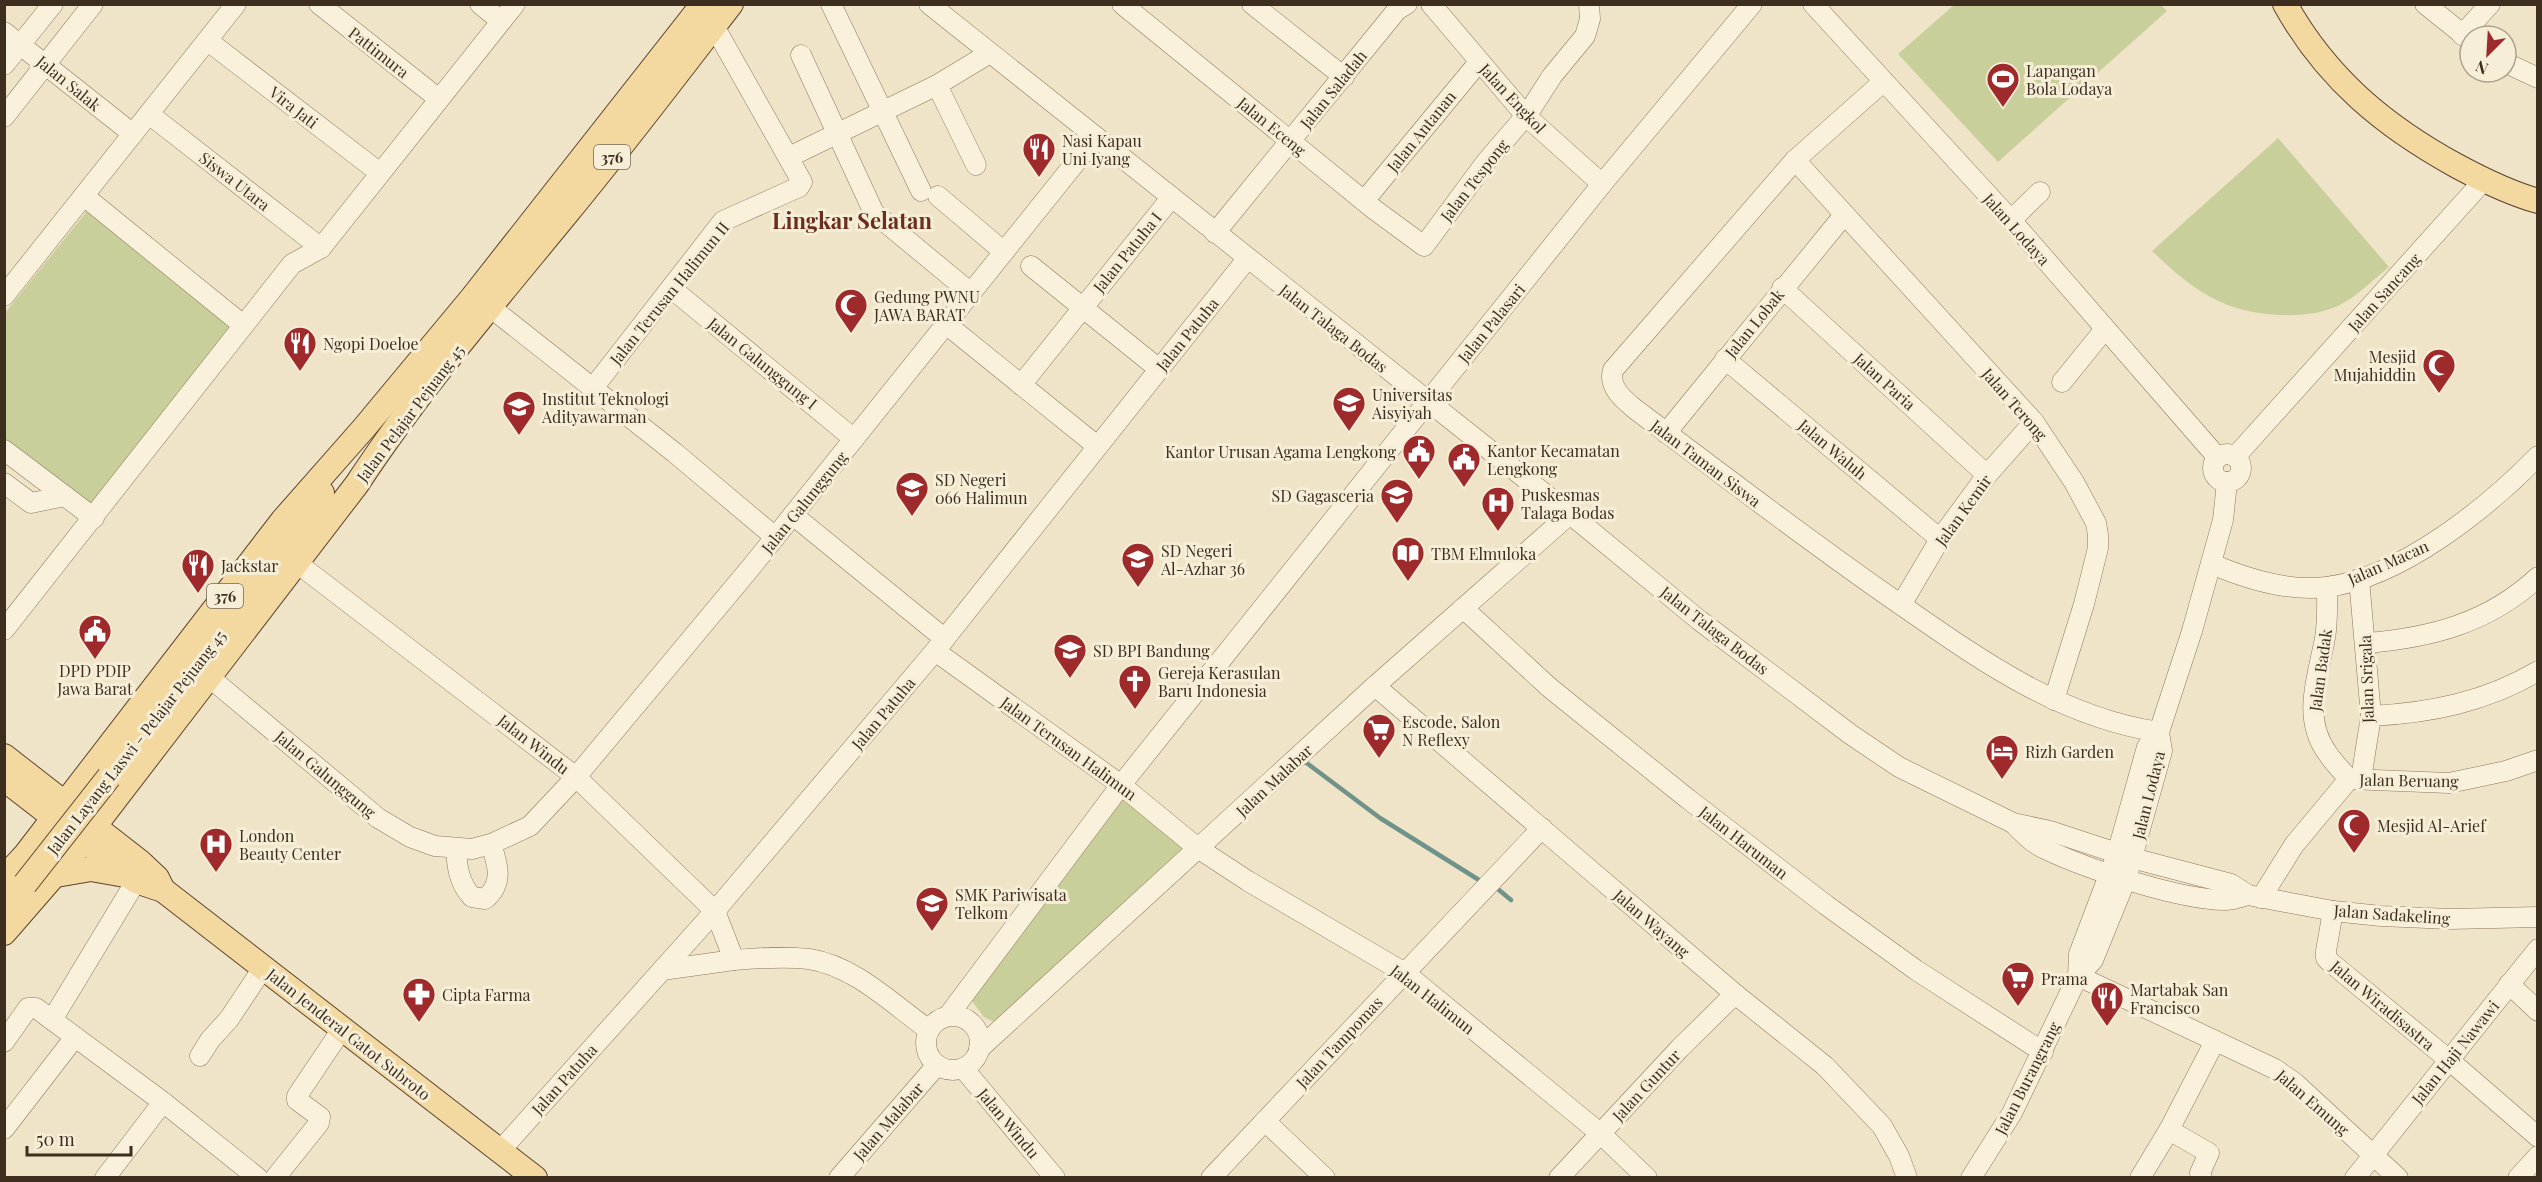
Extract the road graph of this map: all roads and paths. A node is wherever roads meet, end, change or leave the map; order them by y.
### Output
1 (53, 4) edge
2 (93, 4) edge
3 (236, 4) edge
4 (319, 4) edge
5 (480, 4) edge
6 (515, 4) edge
7 (703, 4) edge
8 (731, 4) edge
9 (831, 4) edge
10 (929, 4) edge
11 (1122, 4) edge
12 (1252, 4) edge
13 (1431, 4) edge
14 (1589, 4) edge
15 (1752, 4) edge
16 (1813, 4) edge
17 (2285, 4) edge
18 (2425, 4) edge
19 (2490, 4) edge
20 (1398, 6) edge
21 (501, 21) junction
22 (2476, 24) edge
23 (714, 26) junction
24 (2458, 31) edge
25 (4, 32) edge
26 (208, 41) junction
27 (21, 45) junction
28 (990, 53) junction
29 (801, 55) dead end
30 (1479, 62) junction
31 (46, 64) junction
32 (4, 65) edge
33 (2518, 66) edge
34 (2534, 71) edge
35 (1344, 77) junction
36 (1883, 82) junction
37 (938, 85) junction
38 (439, 99) junction
39 (882, 111) junction
40 (149, 114) junction
41 (1526, 116) junction
42 (4, 117) edge
43 (838, 131) junction
44 (134, 134) junction
45 (1096, 137) junction
46 (1291, 141) junction
47 (789, 157) junction
48 (1795, 160) junction
49 (976, 165) dead end
50 (380, 173) junction
51 (2484, 180) junction
52 (1602, 184) junction
53 (2040, 192) dead end
54 (84, 196) junction
55 (1171, 198) junction
56 (1364, 201) junction
57 (2538, 201) edge
58 (1844, 215) junction
59 (2011, 220) junction
60 (1215, 233) junction
61 (1424, 246) joint
62 (321, 248) junction
63 (1004, 252) junction
64 (1247, 259) junction
65 (1031, 266) dead end
66 (11, 276) edge
67 (670, 288) junction
68 (1782, 288) junction
69 (971, 293) junction
70 (4, 296) edge
71 (490, 307) junction
72 (1083, 308) junction
73 (946, 324) junction
74 (243, 325) junction
75 (2105, 329) junction
76 (1725, 359) junction
77 (1159, 369) junction
78 (2062, 382) dead end
79 (1021, 385) junction
80 (593, 388) junction
81 (1428, 402) junction
82 (2034, 422) junction
83 (364, 428) junction
84 (1666, 433) junction
85 (854, 439) junction
86 (382, 445) joint
87 (1097, 446) junction
88 (4, 450) edge
89 (2538, 456) edge
90 (2227, 457) junction
91 (1987, 475) junction
92 (4, 483) edge
93 (65, 496) junction
94 (1570, 514) junction
95 (793, 515) junction
96 (94, 518) junction
97 (775, 537) junction
98 (1940, 539) junction
99 (292, 555) junction
100 (2212, 564) junction
101 (2538, 577) edge
102 (2359, 579) junction
103 (2327, 587) junction
104 (1901, 605) junction
105 (1463, 608) junction
106 (4, 630) edge
107 (2366, 643) junction
108 (940, 645) junction
109 (2538, 671) edge
110 (209, 677) junction
111 (1375, 686) junction
112 (2054, 700) junction
113 (2371, 716) junction
114 (2159, 732) junction
115 (4, 756) edge
116 (2538, 760) edge
117 (576, 777) junction
118 (107, 780) junction
119 (17, 781) edge
120 (2351, 782) junction
121 (1121, 785) junction
122 (59, 810) junction
123 (2013, 823) junction
124 (1542, 828) junction
125 (88, 833) junction
126 (491, 844) junction
127 (456, 849) junction
128 (1199, 849) junction
129 (26, 854) junction
130 (2125, 856) junction
131 (136, 873) junction
132 (56, 875) junction
133 (2118, 876) junction
134 (15, 881) edge
135 (2254, 897) junction
136 (4, 908) edge
137 (715, 911) junction
138 (2333, 911) junction
139 (2538, 917) edge
140 (4, 933) edge
141 (2538, 949) edge
142 (734, 960) junction
143 (263, 968) junction
144 (662, 970) junction
145 (1405, 973) junction
146 (2078, 976) junction
147 (2509, 984) junction
148 (1736, 994) junction
149 (2538, 1011) edge
150 (948, 1017) junction
151 (52, 1020) junction
152 (342, 1029) junction
153 (929, 1030) junction
154 (75, 1037) junction
155 (2215, 1041) junction
156 (4, 1042) edge
157 (979, 1049) junction
158 (2043, 1052) junction
159 (200, 1056) dead end
160 (2449, 1060) junction
161 (937, 1065) junction
162 (963, 1068) junction
163 (163, 1102) junction
164 (1265, 1121) junction
165 (4, 1129) edge
166 (2169, 1130) junction
167 (1600, 1134) junction
168 (2538, 1137) edge
169 (500, 1151) junction
170 (2373, 1156) junction
171 (2538, 1156) edge
172 (105, 1178) edge
173 (258, 1178) edge
174 (275, 1178) edge
175 (535, 1178) edge
176 (839, 1178) edge
177 (1055, 1178) edge
178 (1211, 1178) edge
179 (1325, 1178) edge
180 (1559, 1178) edge
181 (1647, 1178) edge
182 (1907, 1178) edge
183 (1971, 1178) edge
184 (2140, 1178) edge
185 (2202, 1178) edge
186 (2355, 1178) edge
187 (2398, 1178) edge
188 (2518, 1178) edge

1 - 27 street
2 - 31 street
3 - 26 street
4 - 38 street, Pattimura
5 - 21 street
6 - 21 street
7 - 83 main road, Jalan Pelajar Pejuang 45 / 376
8 - 23 main road, Jalan Pelajar Pejuang 45 / 376
9 - 39 street
10 - 28 street, Jalan Talaga Bodas
11 - 46 street, Jalan Eceng
12 - 35 street
13 - 30 street, Jalan Engkol
14 - 41 street, Jalan Tespong
15 - 52 street, Jalan Palasari
16 - 36 street, Jalan Lodaya
17 - 51 main road
18 - 24 street
19 - 22 street
20 - 35 street, Jalan Saladah
21 - 38 street
23 - 47 street
23 - 71 main road, Jalan Pelajar Pejuang 45 / 376
25 - 27 street, Jalan Salak
26 - 40 street
26 - 50 street, Vira Jati
27 - 31 street, Jalan Salak
27 - 32 street
28 - 37 street
28 - 45 street, Jalan Talaga Bodas
29 - 43 street
30 - 41 street, Jalan Engkol
30 - 56 street, Jalan Antanan
31 - 42 street
31 - 44 street, Jalan Salak
33 - 34 street
35 - 46 street, Jalan Saladah
36 - 48 street, Jalan Taman Siswa
36 - 59 street, Jalan Lodaya
37 - 39 street
37 - 49 street
38 - 50 street
39 - 43 street
39 - 63 street
40 - 44 street
40 - 62 street, Siswa Utara
41 - 52 street, Jalan Engkol
41 - 61 street, Jalan Tespong
43 - 47 street
43 - 69 street
44 - 54 street
45 - 55 street, Jalan Talaga Bodas
45 - 63 street, Jalan Galunggung
46 - 56 street, Jalan Eceng
46 - 60 street, Jalan Saladah
47 - 67 street, Jalan Terusan Halimun II
48 - 58 street, Jalan Terong
48 - 84 street, Jalan Taman Siswa
50 - 62 street
51 - 57 main road
51 - 90 street, Jalan Sancang
52 - 81 street, Jalan Palasari
53 - 59 street
54 - 66 street
54 - 74 street
55 - 60 street, Jalan Talaga Bodas
55 - 72 street, Jalan Patuha I
56 - 61 street, Jalan Eceng
58 - 68 street, Jalan Lobak
58 - 82 street, Jalan Terong
59 - 75 street, Jalan Lodaya
60 - 64 street, Jalan Talaga Bodas
62 - 74 street
63 - 69 street, Jalan Galunggung
64 - 77 street, Jalan Patuha
64 - 81 street, Jalan Talaga Bodas
65 - 72 street, Jalan Patuha I
66 - 70 street
67 - 80 street, Jalan Terusan Halimun II
67 - 85 street, Jalan Galunggung I
68 - 76 street, Jalan Lobak
68 - 91 street, Jalan Paria
69 - 73 street, Jalan Galunggung
71 - 80 street
71 - 86 main road, Jalan Pelajar Pejuang 45 / 376
72 - 77 street, Jalan Patuha I
72 - 79 street, Jalan Patuha I
73 - 79 street
73 - 85 street, Jalan Galunggung
74 - 96 street
75 - 78 street
75 - 90 street, Jalan Lodaya
76 - 84 street, Jalan Lobak
76 - 98 street, Jalan Waluh
77 - 87 street, Jalan Patuha
79 - 87 street
80 - 97 street
81 - 94 street, Jalan Talaga Bodas
81 - 121 street, Jalan Palasari
82 - 91 street, Jalan Kemir
82 - 112 street, Jalan Terong
83 - 99 main road, Jalan Layang Laswi - Pelajar Pejuang 45 / 376
83 - 118 main road, Jalan Pelajar Pejuang 45 / 376
84 - 104 street, Jalan Taman Siswa
85 - 95 street, Jalan Galunggung
86 - 99 main road, Jalan Layang Laswi - Pelajar Pejuang 45 / 376
87 - 108 street, Jalan Patuha
88 - 93 street
89 - 102 street, Jalan Macan
90 - 100 street, Jalan Lodaya
91 - 98 street, Jalan Kemir
92 - 93 street
93 - 96 street
94 - 105 street, Jalan Malabar
94 - 123 street, Jalan Talaga Bodas
95 - 97 street, Jalan Galunggung
95 - 108 street, Jalan Terusan Halimun
96 - 106 street
97 - 117 street, Jalan Galunggung
98 - 104 street, Jalan Kemir
99 - 110 main road, Jalan Pelajar Pejuang 45 / 376
99 - 117 street, Jalan Windu
99 - 118 main road, Jalan Layang Laswi - Pelajar Pejuang 45 / 376
100 - 103 street, Jalan Macan
100 - 114 street, Jalan Lodaya
101 - 107 street
102 - 103 street, Jalan Macan
102 - 107 street, Jalan Srigala
103 - 120 street, Jalan Badak
104 - 112 street, Jalan Taman Siswa
105 - 111 street, Jalan Malabar
105 - 158 street, Jalan Haruman
107 - 113 street, Jalan Srigala
108 - 121 street, Jalan Terusan Halimun
108 - 137 street, Jalan Patuha
109 - 113 street
110 - 118 main road, Jalan Pelajar Pejuang 45 / 376
110 - 127 street, Jalan Galunggung
111 - 124 street, Jalan Wayang
111 - 128 street, Jalan Malabar
112 - 114 street, Jalan Taman Siswa
113 - 120 street, Jalan Srigala
114 - 130 street, Jalan Lodaya
115 - 119 main road, Jalan Jenderal Gatot Subroto
116 - 120 street, Jalan Beruang
117 - 126 street, Jalan Galunggung
117 - 137 street, Jalan Windu
118 - 119 main road
118 - 122 main road, Jalan Pelajar Pejuang 45 / 376
118 - 125 main road, Jalan Pelajar Pejuang 45 / 376
118 - 131 main road
118 - 134 main road, Jalan Layang Laswi - Pelajar Pejuang 45 / 376, bridge
119 - 122 main road, Jalan Jenderal Gatot Subroto
119 - 129 main road
120 - 135 street
121 - 128 street, Jalan Terusan Halimun
121 - 150 street
122 - 125 main road, Jalan Jenderal Gatot Subroto
122 - 129 main road, Jalan Pelajar Pejuang 45
123 - 130 street, Jalan Talaga Bodas
123 - 133 street, Jalan Talaga Bodas
124 - 145 street, Jalan Tampomas
124 - 148 street, Jalan Wayang
125 - 131 main road, Jalan Jenderal Gatot Subroto
125 - 132 main road, Jalan Pelajar Pejuang 45
126 - 127 street, Jalan Galunggung
126 - 127 street
128 - 145 street, Jalan Halimun
128 - 157 street, Jalan Malabar
129 - 134 main road, Jalan Pelajar Pejuang 45
130 - 133 street, Jalan Burangrang
130 - 135 street, Jalan Sadakeling
131 - 132 main road
131 - 143 main road, Jalan Jenderal Gatot Subroto
131 - 151 street
132 - 140 main road, Jalan Pelajar Pejuang 45
133 - 135 street, Jalan Sadakeling
133 - 146 street, Jalan Burangrang
134 - 136 main road, Jalan Layang Laswi - Pelajar Pejuang 45
135 - 138 street, Jalan Sadakeling
137 - 142 street, Jalan Windu
137 - 144 street, Jalan Patuha
138 - 139 street, Jalan Sadakeling
138 - 160 street, Jalan Wiradisastra
141 - 147 street, Jalan Haji Nawawi
142 - 144 street
142 - 153 street
143 - 152 main road, Jalan Jenderal Gatot Subroto
143 - 159 street
144 - 169 street, Jalan Patuha
145 - 164 street, Jalan Tampomas
145 - 167 street, Jalan Halimun
146 - 155 street, Jalan Emung
146 - 158 street, Jalan Burangrang
147 - 149 street
147 - 160 street, Jalan Haji Nawawi
148 - 167 street, Jalan Guntur
148 - 182 street, Jalan Wayang
150 - 153 street
150 - 157 street
151 - 154 street
151 - 156 street
152 - 169 main road, Jalan Jenderal Gatot Subroto
152 - 174 street
153 - 161 street
154 - 163 street
154 - 165 street
155 - 166 street
155 - 170 street, Jalan Emung
157 - 162 street
158 - 183 street, Jalan Burangrang
160 - 168 street
160 - 170 street, Jalan Haji Nawawi
161 - 162 street
161 - 176 street, Jalan Malabar
162 - 177 street, Jalan Windu
163 - 172 street
163 - 173 street
164 - 178 street, Jalan Tampomas
164 - 179 street
166 - 184 street
166 - 185 street
167 - 180 street, Jalan Guntur
167 - 181 street, Jalan Halimun
169 - 175 main road, Jalan Jenderal Gatot Subroto
170 - 186 street
170 - 187 street, Jalan Emung
171 - 188 street

